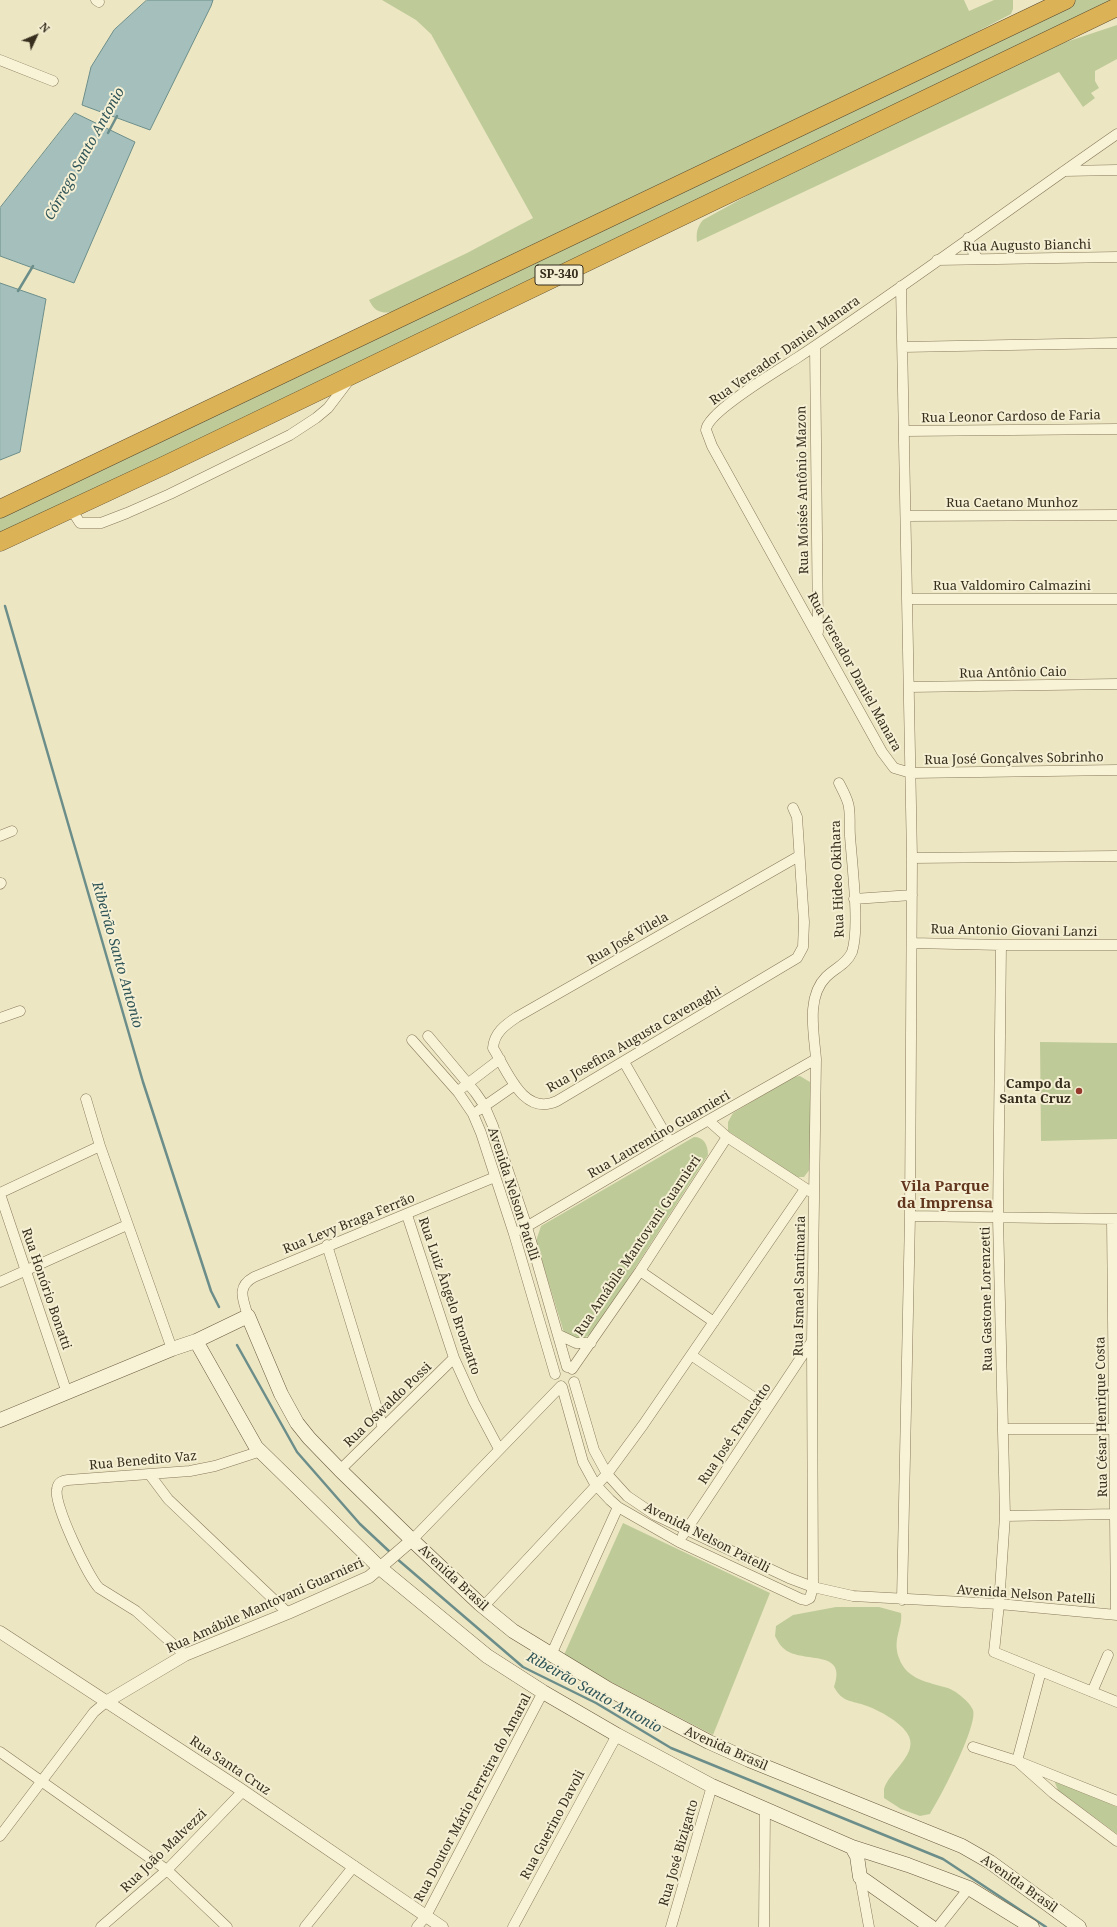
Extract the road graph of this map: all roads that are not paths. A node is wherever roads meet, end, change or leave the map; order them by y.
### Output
1 (1066, 0) edge
2 (1117, 7) edge
3 (0, 60) edge
4 (53, 82) dead end
5 (1117, 134) edge
6 (1117, 170) edge
7 (1064, 171) junction
8 (968, 238) junction
9 (1117, 257) edge
10 (937, 260) junction
11 (978, 260) junction
12 (901, 286) junction
13 (1117, 343) edge
14 (815, 346) junction
15 (903, 347) junction
16 (355, 373) junction
17 (1117, 429) edge
18 (905, 431) junction
19 (0, 509) edge
20 (71, 509) junction
21 (1117, 515) edge
22 (906, 516) junction
23 (0, 542) edge
24 (907, 599) junction
25 (1117, 599) edge
26 (818, 634) junction
27 (1117, 684) edge
28 (908, 687) junction
29 (1117, 770) edge
30 (911, 773) junction
31 (839, 783) dead end
32 (793, 808) dead end
33 (12, 831) dead end
34 (0, 836) edge
35 (799, 856) junction
36 (1117, 856) edge
37 (912, 858) junction
38 (912, 895) junction
39 (854, 899) junction
40 (912, 943) junction
41 (1001, 945) junction
42 (1117, 945) edge
43 (819, 986) joint
44 (20, 1011) dead end
45 (0, 1018) edge
46 (428, 1036) dead end
47 (412, 1040) dead end
48 (500, 1059) junction
49 (816, 1059) junction
50 (624, 1062) junction
51 (468, 1083) junction
52 (515, 1085) junction
53 (458, 1092) junction
54 (86, 1099) dead end
55 (484, 1105) junction
56 (473, 1114) junction
57 (709, 1121) junction
58 (727, 1137) junction
59 (670, 1142) junction
60 (100, 1146) junction
61 (495, 1177) junction
62 (805, 1189) junction
63 (0, 1193) edge
64 (814, 1194) junction
65 (408, 1214) junction
66 (910, 1216) junction
67 (998, 1218) junction
68 (1115, 1219) edge
69 (127, 1225) junction
70 (527, 1227) junction
71 (514, 1234) junction
72 (327, 1245) junction
73 (27, 1271) junction
74 (640, 1271) junction
75 (0, 1282) edge
76 (248, 1316) junction
77 (714, 1322) junction
78 (559, 1335) junction
79 (196, 1341) junction
80 (812, 1341) junction
81 (591, 1343) junction
82 (172, 1349) junction
83 (691, 1355) junction
84 (454, 1358) junction
85 (569, 1368) junction
86 (555, 1374) junction
87 (574, 1382) junction
88 (562, 1387) junction
89 (67, 1393) junction
90 (768, 1407) junction
91 (0, 1420) edge
92 (383, 1428) junction
93 (1002, 1429) junction
94 (1114, 1429) junction
95 (499, 1449) junction
96 (261, 1451) junction
97 (340, 1470) junction
98 (607, 1474) junction
99 (150, 1475) junction
100 (595, 1484) junction
101 (618, 1507) junction
102 (1116, 1514) junction
103 (1004, 1516) junction
104 (687, 1530) junction
105 (410, 1541) junction
106 (679, 1542) junction
107 (384, 1565) junction
108 (813, 1587) junction
109 (902, 1600) junction
110 (999, 1604) junction
111 (483, 1607) junction
112 (288, 1613) junction
113 (1116, 1615) edge
114 (0, 1632) edge
115 (185, 1655) junction
116 (551, 1655) junction
117 (1108, 1655) dead end
118 (1041, 1671) junction
119 (544, 1692) junction
120 (1092, 1692) junction
121 (106, 1702) junction
122 (1117, 1702) edge
123 (617, 1735) junction
124 (973, 1747) dead end
125 (0, 1752) edge
126 (1017, 1761) junction
127 (43, 1781) junction
128 (712, 1786) junction
129 (243, 1790) junction
130 (1117, 1801) edge
131 (765, 1809) junction
132 (0, 1836) edge
133 (1117, 1841) edge
134 (852, 1847) junction
135 (354, 1866) junction
136 (167, 1870) junction
137 (860, 1876) junction
138 (969, 1888) junction
139 (426, 1916) junction
140 (101, 1927) edge
141 (227, 1927) edge
142 (305, 1927) edge
143 (417, 1927) edge
144 (442, 1927) edge
145 (513, 1927) edge
146 (671, 1927) edge
147 (764, 1927) edge
148 (869, 1927) edge
149 (931, 1927) edge
150 (938, 1927) edge
151 (1032, 1927) edge
152 (1079, 1927) edge

1 - 19 highway, SP-340
2 - 16 highway, SP-340
3 - 4 street
5 - 7 street, Rua Vereador Daniel Manara
6 - 7 street
7 - 8 street, Rua Vereador Daniel Manara
8 - 10 street, Rua Vereador Daniel Manara
8 - 11 street
9 - 11 street, Rua Augusto Bianchi
10 - 11 street, Rua Augusto Bianchi
10 - 12 street, Rua Vereador Daniel Manara
12 - 14 street, Rua Vereador Daniel Manara
12 - 15 street
13 - 15 street
14 - 26 street, Rua Moisés Antônio Mazon
14 - 26 street, Rua Vereador Daniel Manara
15 - 18 street
16 - 20 highway, SP-340
16 - 20 street
17 - 18 street, Rua Leonor Cardoso de Faria
18 - 22 street
20 - 23 highway, SP-340
21 - 22 street, Rua Caetano Munhoz
22 - 24 street
24 - 25 street, Rua Valdomiro Calmazini
24 - 28 street
26 - 30 street, Rua Vereador Daniel Manara
27 - 28 street, Rua Antônio Caio
28 - 30 street
29 - 30 street, Rua José Gonçalves Sobrinho
30 - 37 street
31 - 39 street, Rua Hideo Okihara
32 - 35 street
33 - 34 street
35 - 48 street, Rua José Vilela
35 - 50 street, Rua Josefina Augusta Cavenaghi
36 - 37 street
37 - 38 street
38 - 39 street
38 - 40 street
39 - 43 street, Rua Hideo Okihara
40 - 41 street, Rua Antonio Giovani Lanzi
40 - 66 street
41 - 42 street, Rua Antonio Giovani Lanzi
41 - 67 street, Rua Gastone Lorenzetti
43 - 49 street, Rua Ismael Santimaria
44 - 45 street
46 - 51 street, Avenida Nelson Patelli
47 - 53 street, Avenida Nelson Patelli
48 - 51 street
48 - 52 street, Rua Josefina Augusta Cavenaghi
49 - 57 street, Rua Laurentino Guarnieri
49 - 64 street, Rua Ismael Santimaria
50 - 52 street, Rua Josefina Augusta Cavenaghi
50 - 59 street
51 - 53 street
51 - 55 street, Avenida Nelson Patelli
52 - 55 street
53 - 56 street, Avenida Nelson Patelli
54 - 60 street
55 - 56 street
55 - 70 street, Avenida Nelson Patelli
56 - 61 street, Avenida Nelson Patelli
57 - 58 street
57 - 59 street, Rua Laurentino Guarnieri
58 - 62 street
58 - 74 street, Rua Amábile Mantovani Guarnieri
59 - 70 street, Rua Laurentino Guarnieri
60 - 63 street
60 - 69 street
61 - 65 street, Rua Levy Braga Ferrão
61 - 71 street, Avenida Nelson Patelli
62 - 64 street
62 - 77 street
63 - 73 street, Rua Honório Bonatti
64 - 80 street, Rua Ismael Santimaria
65 - 72 street, Rua Levy Braga Ferrão
65 - 84 street, Rua Luiz Ângelo Bronzatto
66 - 67 street
66 - 109 street
67 - 68 street
67 - 93 street, Rua Gastone Lorenzetti
68 - 94 street, Rua César Henrique Costa
69 - 73 street
69 - 82 street
70 - 71 street, Rua Laurentino Guarnieri
70 - 78 street, Avenida Nelson Patelli
71 - 86 street, Avenida Nelson Patelli
72 - 76 street, Rua Levy Braga Ferrão
72 - 92 street
73 - 75 street
73 - 89 street, Rua Honório Bonatti
74 - 77 street
74 - 81 street, Rua Amábile Mantovani Guarnieri
76 - 79 main road
76 - 97 main road, Avenida Brasil
77 - 83 street
78 - 81 street
78 - 85 street, Avenida Nelson Patelli
79 - 82 main road
79 - 96 main road
80 - 90 street, Rua José. Francatto
80 - 108 street, Rua Ismael Santimaria
81 - 85 street, Rua Amábile Mantovani Guarnieri
82 - 89 main road
83 - 90 street
83 - 98 street
84 - 92 street, Rua Oswaldo Possi
84 - 95 street, Rua Luiz Ângelo Bronzatto
85 - 86 street
85 - 87 street
86 - 88 street
87 - 88 street
87 - 98 street, Avenida Nelson Patelli
88 - 95 street, Rua Amábile Mantovani Guarnieri
88 - 100 street, Avenida Nelson Patelli
89 - 91 main road
90 - 104 street, Rua José. Francatto
92 - 97 street, Rua Oswaldo Possi
93 - 94 street
93 - 103 street, Rua Gastone Lorenzetti
94 - 102 street, Rua César Henrique Costa
95 - 105 street, Rua Amábile Mantovani Guarnieri
96 - 99 street, Rua Benedito Vaz
96 - 107 main road
97 - 105 main road, Avenida Brasil
98 - 100 street
98 - 104 street, Avenida Nelson Patelli
99 - 112 street
99 - 115 street, Rua Benedito Vaz
100 - 101 street, Avenida Nelson Patelli
100 - 111 street
101 - 106 street, Avenida Nelson Patelli
101 - 116 street
102 - 103 street
102 - 113 street, Rua César Henrique Costa
103 - 110 street, Rua Gastone Lorenzetti
104 - 106 street, Rua José. Francatto
104 - 108 street, Avenida Nelson Patelli
105 - 107 street, Rua Amábile Mantovani Guarnieri
105 - 111 main road, Avenida Brasil
106 - 108 street, Avenida Nelson Patelli
107 - 112 street, Rua Amábile Mantovani Guarnieri
107 - 119 main road
108 - 109 street, Avenida Nelson Patelli
109 - 110 street, Avenida Nelson Patelli
110 - 113 street, Avenida Nelson Patelli
110 - 118 street, Rua Gastone Lorenzetti
111 - 116 main road, Avenida Brasil
112 - 115 street, Rua Amábile Mantovani Guarnieri
114 - 121 street, Rua Santa Cruz
115 - 121 street, Rua Amábile Mantovani Guarnieri
116 - 152 main road, Avenida Brasil
117 - 120 street
118 - 120 street
118 - 126 street
119 - 123 main road
119 - 139 street, Rua Doutor Mário Ferreira do Amaral
120 - 122 street
121 - 127 street
121 - 129 street, Rua Santa Cruz
123 - 128 main road
123 - 145 street, Rua Guerino Davoli
124 - 126 street
125 - 127 street
126 - 130 street
126 - 133 street
127 - 132 street
127 - 136 street
128 - 131 main road
128 - 146 street, Rua José Bizigatto
129 - 135 street, Rua Santa Cruz
129 - 136 street, Rua João Malvezzi
131 - 134 main road
131 - 147 street
134 - 137 main road
134 - 138 main road
135 - 139 street, Rua Santa Cruz
135 - 142 street
136 - 140 street, Rua João Malvezzi
136 - 141 street
137 - 148 street
137 - 149 main road
138 - 150 street
138 - 151 main road
139 - 143 street, Rua Doutor Mário Ferreira do Amaral
139 - 144 street, Rua Santa Cruz

